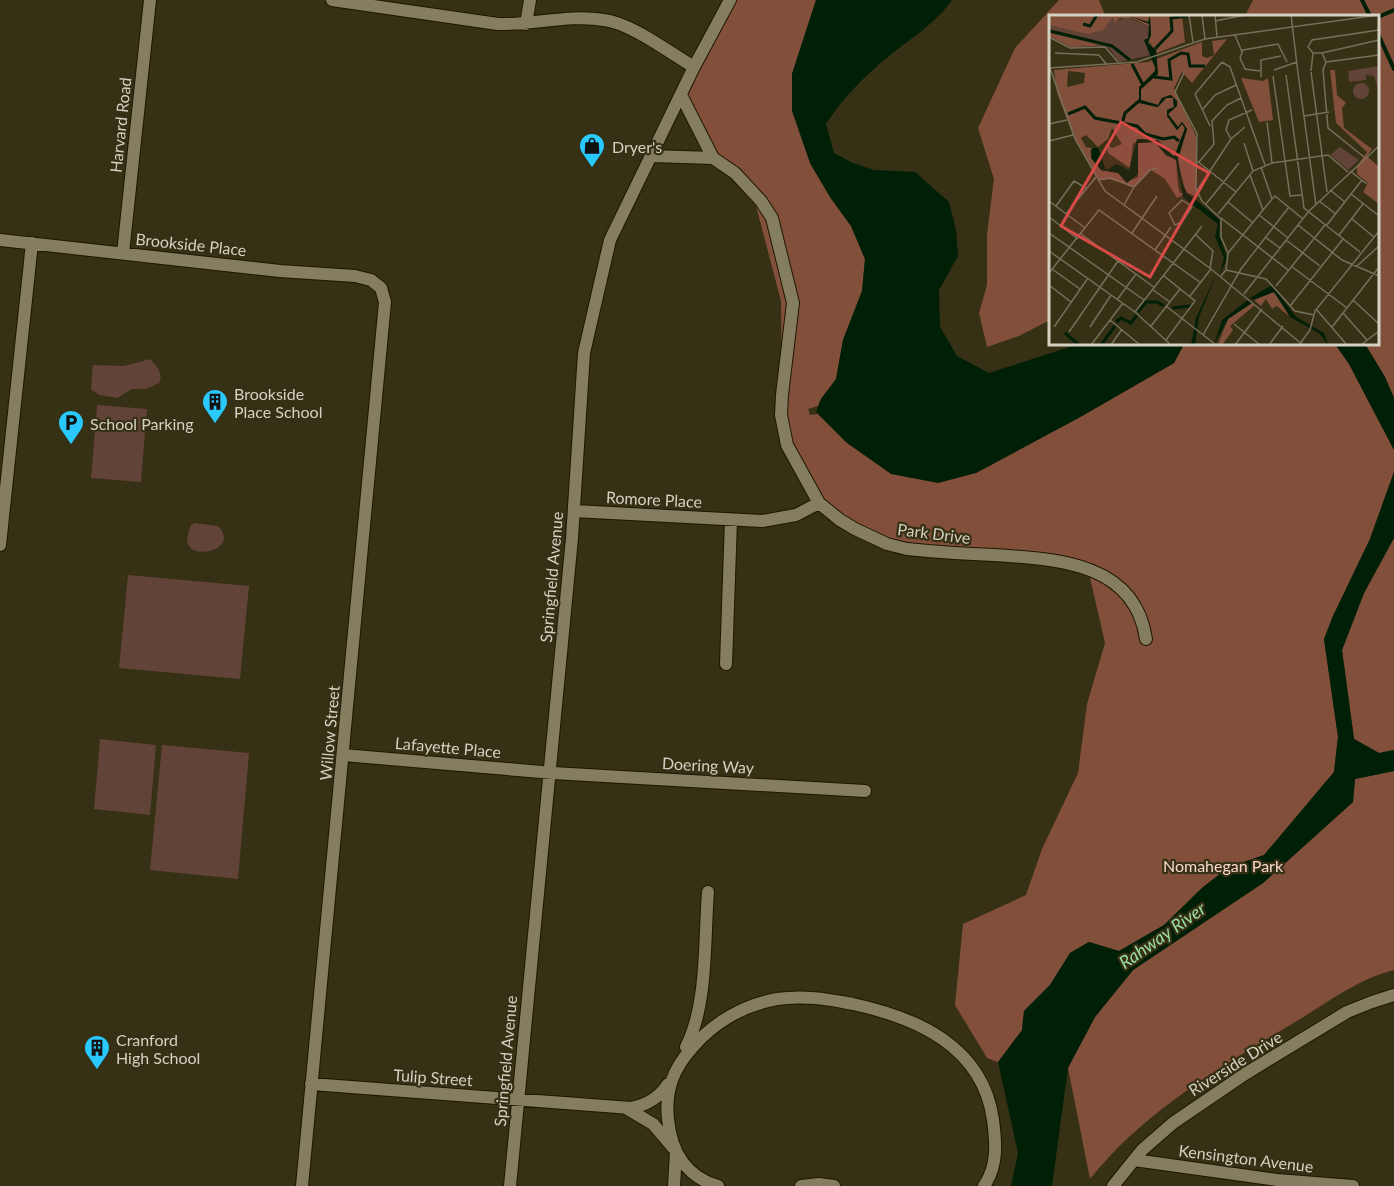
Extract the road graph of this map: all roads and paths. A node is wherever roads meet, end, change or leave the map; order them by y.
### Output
1 (150, 0) edge
2 (332, 0) edge
3 (530, 0) edge
4 (730, 0) edge
5 (526, 24) junction
6 (694, 67) junction
7 (681, 95) junction
8 (651, 156) junction
9 (713, 158) junction
10 (0, 240) edge
11 (32, 243) junction
12 (123, 253) junction
13 (377, 285) joint
14 (819, 503) junction
15 (574, 511) junction
16 (731, 520) junction
17 (0, 545) edge
18 (1146, 639) dead end
19 (726, 664) dead end
20 (343, 755) junction
21 (549, 772) junction
22 (865, 791) dead end
23 (708, 892) dead end
24 (1394, 995) edge
25 (670, 1080) junction
26 (311, 1084) junction
27 (518, 1100) junction
28 (625, 1108) junction
29 (676, 1151) junction
30 (1134, 1160) junction
31 (302, 1186) edge
32 (510, 1186) edge
33 (674, 1186) edge
34 (718, 1186) edge
35 (801, 1186) edge
36 (834, 1186) edge
37 (984, 1186) edge
38 (1113, 1186) edge
39 (1353, 1186) edge

1 - 12 street, Harvard Road
2 - 5 street
3 - 5 street
4 - 6 street, Springfield Avenue
5 - 6 street
6 - 7 street, Springfield Avenue
7 - 8 street, Springfield Avenue
7 - 9 street, Park Drive
8 - 9 street
8 - 15 street, Springfield Avenue
9 - 14 street, Park Drive
10 - 11 street, Brookside Place
11 - 12 street, Brookside Place
11 - 17 street
12 - 13 street, Brookside Place
13 - 20 street, Willow Street
14 - 16 street, Romore Place
14 - 18 street, Park Drive
15 - 16 street, Romore Place
15 - 21 street, Springfield Avenue
16 - 19 street
20 - 21 street, Lafayette Place
20 - 26 street, Willow Street
21 - 22 street, Doering Way
21 - 27 street, Springfield Avenue
23 - 25 street
24 - 30 street, Riverside Drive
25 - 28 street
25 - 29 street
25 - 37 street
26 - 27 street, Tulip Street
26 - 31 street, Willow Street
27 - 28 street, Tulip Street
27 - 32 street, Springfield Avenue
28 - 29 street
29 - 33 street
29 - 34 street
30 - 38 street, Riverside Drive
30 - 39 street, Kensington Avenue
35 - 36 street

